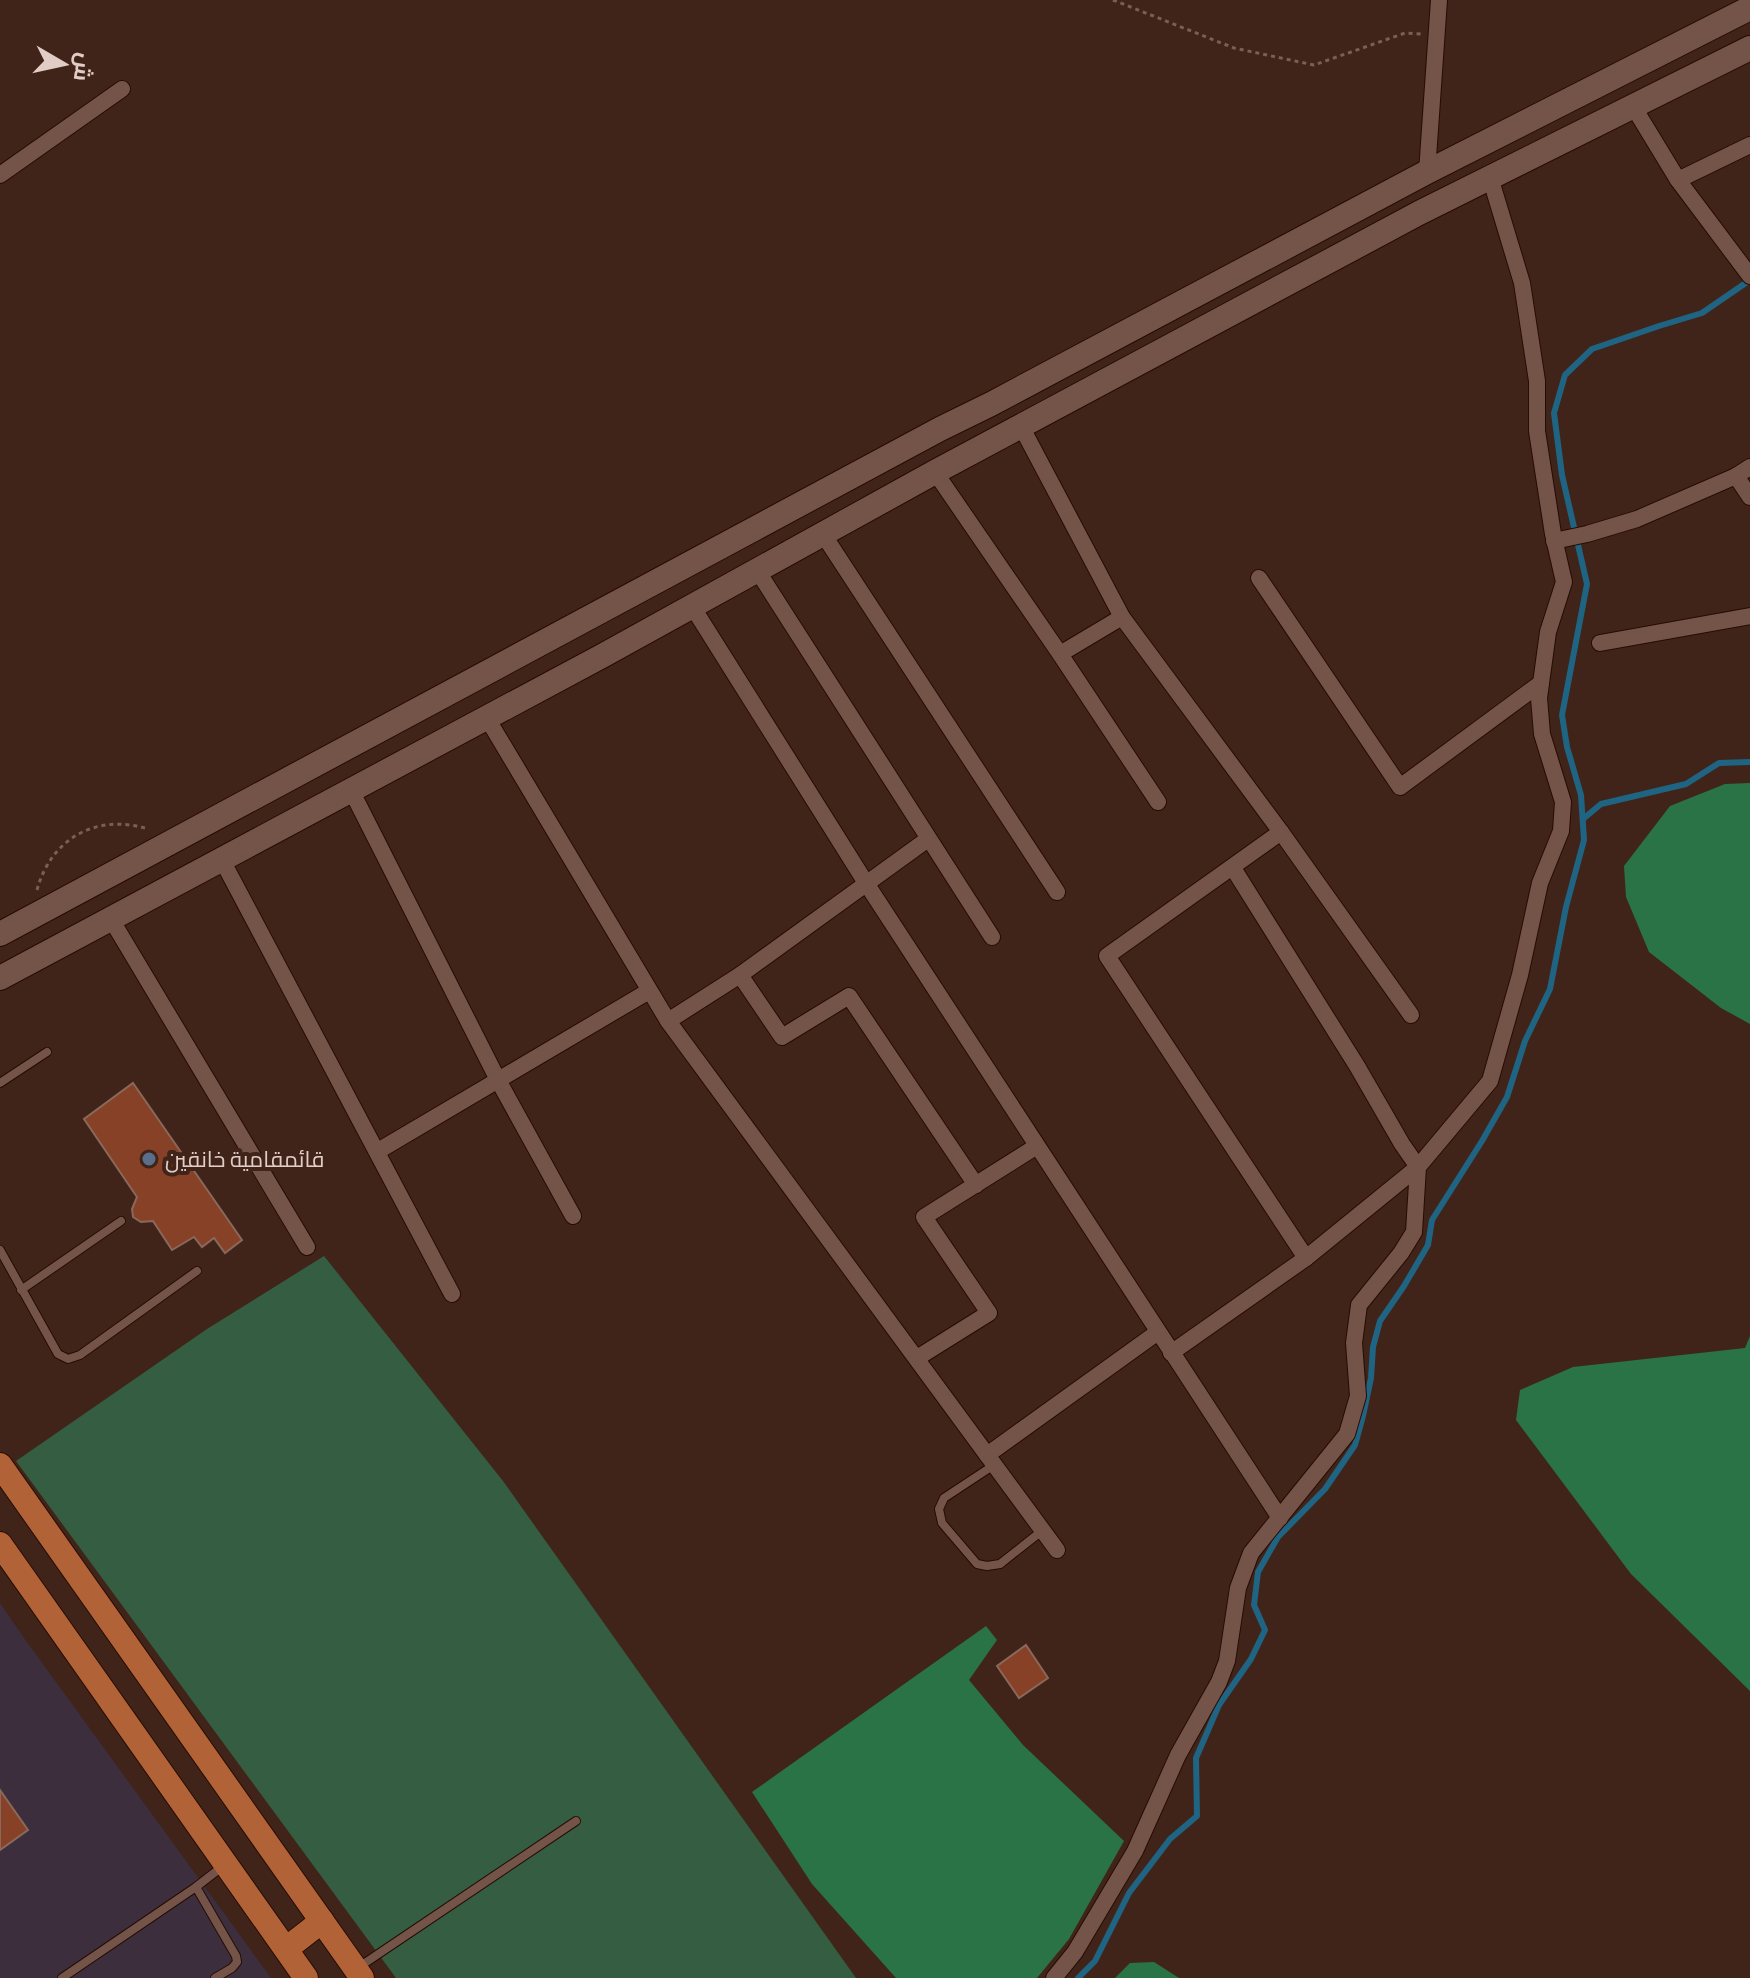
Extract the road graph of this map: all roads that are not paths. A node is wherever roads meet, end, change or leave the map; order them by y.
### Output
1 (1439, 0) edge
2 (1750, 8) edge
3 (1708, 29) junction
4 (1670, 48) junction
5 (1750, 48) edge
6 (1724, 61) junction
7 (1683, 81) junction
8 (122, 89) dead end
9 (1633, 106) junction
10 (1750, 145) edge
11 (1427, 172) junction
12 (0, 175) edge
13 (1490, 177) junction
14 (1678, 180) junction
15 (1748, 273) edge
16 (991, 404) junction
17 (940, 429) junction
18 (1014, 430) junction
19 (946, 467) junction
20 (1743, 472) edge
21 (1750, 497) edge
22 (823, 534) junction
23 (1558, 540) junction
24 (757, 570) junction
25 (1259, 578) dead end
26 (692, 606) junction
27 (1750, 616) edge
28 (1122, 617) junction
29 (1600, 643) dead end
30 (1060, 654) junction
31 (1541, 683) junction
32 (487, 718) junction
33 (351, 790) junction
34 (1158, 802) dead end
35 (1281, 832) junction
36 (180, 838) junction
37 (928, 839) junction
38 (214, 864) junction
39 (1233, 868) junction
40 (866, 883) junction
41 (1057, 892) dead end
42 (111, 919) junction
43 (0, 934) edge
44 (992, 937) dead end
45 (740, 975) junction
46 (0, 978) edge
47 (649, 991) junction
48 (1411, 1015) dead end
49 (668, 1021) junction
50 (47, 1052) dead end
51 (498, 1080) junction
52 (0, 1083) edge
53 (1037, 1146) junction
54 (378, 1151) junction
55 (1418, 1167) junction
56 (976, 1185) junction
57 (573, 1216) dead end
58 (121, 1221) dead end
59 (307, 1247) dead end
60 (0, 1250) edge
61 (1306, 1258) junction
62 (197, 1271) dead end
63 (21, 1290) junction
64 (452, 1294) dead end
65 (1158, 1332) junction
66 (1171, 1353) junction
67 (917, 1358) junction
68 (991, 1459) junction
69 (0, 1465) edge
70 (1280, 1518) junction
71 (1043, 1530) junction
72 (0, 1544) edge
73 (1057, 1550) dead end
74 (576, 1821) dead end
75 (226, 1864) junction
76 (196, 1887) junction
77 (322, 1921) junction
78 (286, 1949) junction
79 (359, 1974) edge
80 (65, 1977) edge
81 (215, 1978) edge
82 (306, 1978) edge
83 (1054, 1978) edge

1 - 11 street
2 - 3 main road
3 - 4 main road
3 - 6 main road
4 - 7 main road
4 - 11 main road
5 - 6 main road
6 - 7 main road
7 - 9 main road
8 - 12 street
9 - 13 main road
9 - 14 street
10 - 14 street
11 - 16 main road
13 - 18 main road
13 - 23 street
14 - 15 street
16 - 17 main road
16 - 18 main road
17 - 19 main road
17 - 36 main road
18 - 19 main road
18 - 28 street
19 - 22 main road
19 - 30 street
20 - 21 street
20 - 23 street
22 - 24 main road
22 - 41 street
23 - 31 street
24 - 26 main road
24 - 37 street
25 - 31 street
26 - 32 main road
26 - 40 street
27 - 29 street
28 - 30 street
28 - 35 street
30 - 34 street
31 - 55 street
32 - 33 main road
32 - 47 street
33 - 38 main road
33 - 51 street
35 - 39 street
35 - 48 street
36 - 38 main road
36 - 43 main road
37 - 40 street
37 - 44 street
38 - 42 main road
38 - 54 street
39 - 55 street
39 - 61 street
40 - 45 street
40 - 53 street
42 - 46 main road
42 - 59 street
45 - 49 street
45 - 56 street
47 - 49 street
47 - 51 street
49 - 67 street
50 - 52 lane
51 - 54 street
51 - 57 street
53 - 56 street
53 - 65 street
54 - 64 street
55 - 61 street
55 - 70 street
56 - 67 street
58 - 63 lane
60 - 63 lane
61 - 66 street
62 - 63 lane
65 - 66 street
65 - 68 street
66 - 70 street
67 - 68 street
68 - 71 street
68 - 71 lane
69 - 77 main road
70 - 83 street
71 - 73 street
72 - 75 main road
74 - 79 lane
75 - 76 lane
75 - 78 main road
76 - 80 lane
76 - 81 lane
77 - 78 main road
77 - 79 main road
78 - 82 main road

